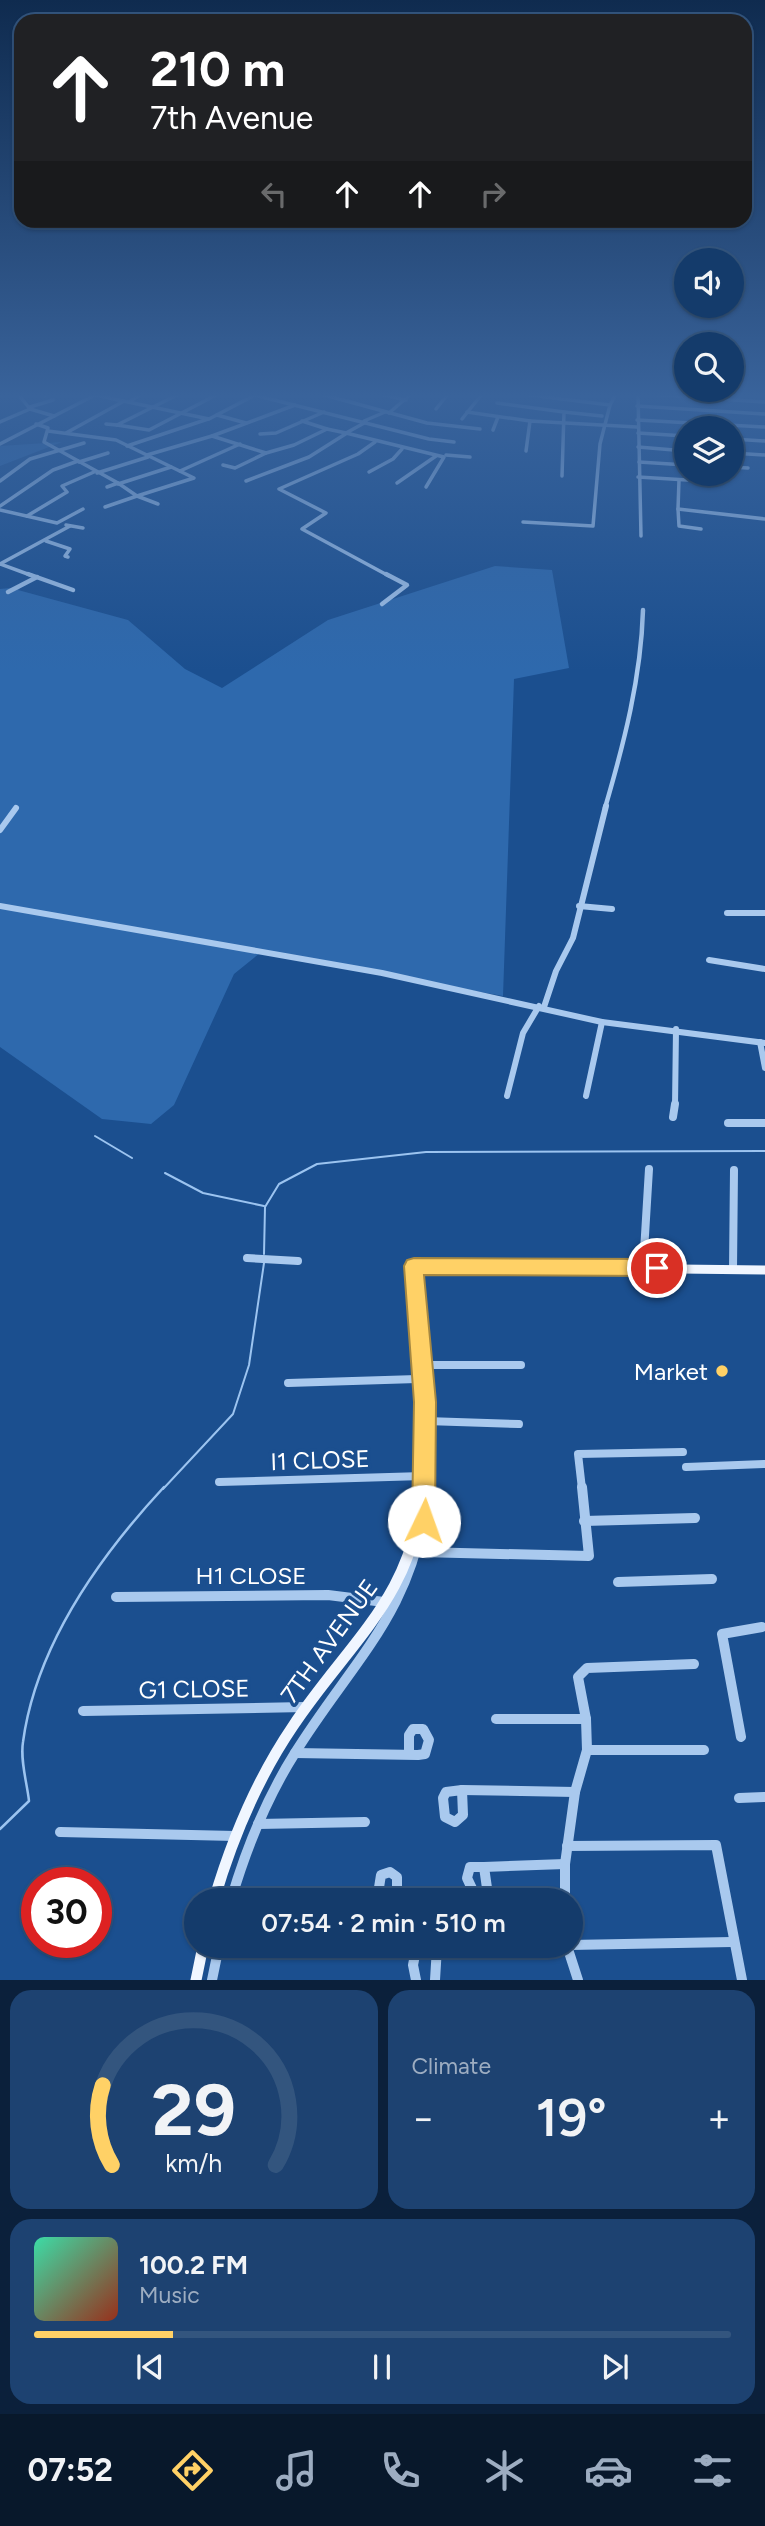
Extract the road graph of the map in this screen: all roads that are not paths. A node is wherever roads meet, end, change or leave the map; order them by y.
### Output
1 (30, 486) edge
2 (62, 486) edge
3 (122, 486) edge
4 (168, 486) edge
5 (285, 486) edge
6 (599, 486) edge
7 (638, 486) edge
8 (679, 486) edge
9 (138, 496) junction
10 (158, 505) dead end
11 (106, 507) dead end
12 (0, 508) edge
13 (83, 509) dead end
14 (678, 509) junction
15 (27, 516) junction
16 (765, 519) edge
17 (523, 522) dead end
18 (57, 523) junction
19 (70, 526) junction
20 (83, 528) dead end
21 (701, 529) dead end
22 (641, 536) dead end
23 (46, 541) junction
24 (68, 557) dead end
25 (0, 564) edge
26 (37, 577) junction
27 (73, 590) dead end
28 (8, 592) dead end
29 (383, 604) dead end
30 (643, 610) dead end
31 (16, 808) dead end
32 (0, 830) edge
33 (0, 906) edge
34 (579, 906) junction
35 (612, 909) dead end
36 (727, 913) dead end
37 (765, 913) edge
38 (709, 960) dead end
39 (765, 969) edge
40 (542, 1007) junction
41 (603, 1022) junction
42 (676, 1029) junction
43 (763, 1042) edge
44 (765, 1068) edge
45 (507, 1096) dead end
46 (586, 1096) dead end
47 (673, 1117) dead end
48 (728, 1123) dead end
49 (765, 1123) edge
50 (649, 1169) dead end
51 (733, 1170) dead end
52 (247, 1258) dead end
53 (298, 1261) dead end
54 (643, 1268) junction
55 (733, 1269) junction
56 (765, 1270) edge
57 (418, 1311) junction
58 (424, 1365) junction
59 (521, 1365) dead end
60 (417, 1379) junction
61 (288, 1383) dead end
62 (426, 1421) junction
63 (519, 1424) dead end
64 (683, 1452) dead end
65 (765, 1464) edge
66 (686, 1467) dead end
67 (423, 1476) junction
68 (219, 1482) dead end
69 (695, 1518) dead end
70 (584, 1521) junction
71 (420, 1552) junction
72 (712, 1579) dead end
73 (618, 1581) dead end
74 (116, 1597) dead end
75 (386, 1602) junction
76 (762, 1627) dead end
77 (694, 1664) dead end
78 (306, 1707) junction
79 (82, 1711) dead end
80 (496, 1719) dead end
81 (586, 1719) junction
82 (741, 1737) dead end
83 (587, 1750) junction
84 (704, 1750) dead end
85 (295, 1753) junction
86 (409, 1754) dead end
87 (463, 1790) dead end
88 (575, 1792) junction
89 (765, 1797) edge
90 (739, 1798) dead end
91 (365, 1822) dead end
92 (258, 1824) junction
93 (60, 1832) dead end
94 (234, 1836) junction
95 (568, 1846) junction
96 (565, 1864) junction
97 (484, 1866) dead end
98 (218, 1888) edge
99 (235, 1888) edge
100 (379, 1888) edge
101 (397, 1888) edge
102 (565, 1888) edge
103 (732, 1942) junction
104 (583, 1946) edge
105 (201, 1958) edge
106 (217, 1958) edge
107 (414, 1958) edge
108 (436, 1958) edge
109 (572, 1958) edge
110 (196, 1980) edge
111 (212, 1980) edge
112 (416, 1980) edge
113 (435, 1980) edge
114 (578, 1980) edge
115 (742, 1980) edge

1 - 12 street
2 - 15 street
3 - 9 street
4 - 9 street
5 - 29 street
6 - 17 street
7 - 22 street
8 - 14 street
9 - 10 street
9 - 11 street
12 - 15 street
13 - 18 street
14 - 16 street
14 - 21 street
15 - 18 street
18 - 19 street
19 - 20 street
19 - 23 street
23 - 24 street
23 - 25 street
25 - 26 street
26 - 27 street
26 - 28 street
30 - 34 street
31 - 32 street
33 - 40 street
34 - 35 street
34 - 40 street
36 - 37 street
38 - 39 street
40 - 41 street
40 - 45 street
41 - 42 street
41 - 46 street
42 - 43 street
42 - 47 street
43 - 44 street
48 - 49 street
50 - 54 street
51 - 55 street
52 - 53 street
54 - 55 main road
54 - 57 main road, 7TH AVENUE
55 - 56 main road
57 - 58 street
57 - 60 main road, 7TH AVENUE
58 - 59 street
58 - 62 street
60 - 61 street
60 - 67 main road, 7TH AVENUE
62 - 63 street
62 - 71 street
64 - 70 street
65 - 66 street
67 - 68 street, I1 CLOSE
67 - 75 main road, 7TH AVENUE
69 - 70 street
70 - 71 street
71 - 85 street
72 - 73 street
74 - 75 street, H1 CLOSE
75 - 78 main road, 7TH AVENUE
76 - 82 street
77 - 81 street
78 - 79 street, G1 CLOSE
78 - 94 main road, 7TH AVENUE
80 - 81 street
81 - 83 street
83 - 84 street
83 - 88 street
85 - 86 street
85 - 92 street
87 - 88 street
88 - 95 street
89 - 90 street
91 - 92 street
92 - 99 street
93 - 94 street
94 - 98 main road, 7TH AVENUE
95 - 96 street
95 - 103 street
96 - 97 street
96 - 102 street
100 - 101 street
103 - 104 street
103 - 115 street
105 - 110 main road
106 - 111 street
107 - 112 street
108 - 113 street
109 - 114 street

